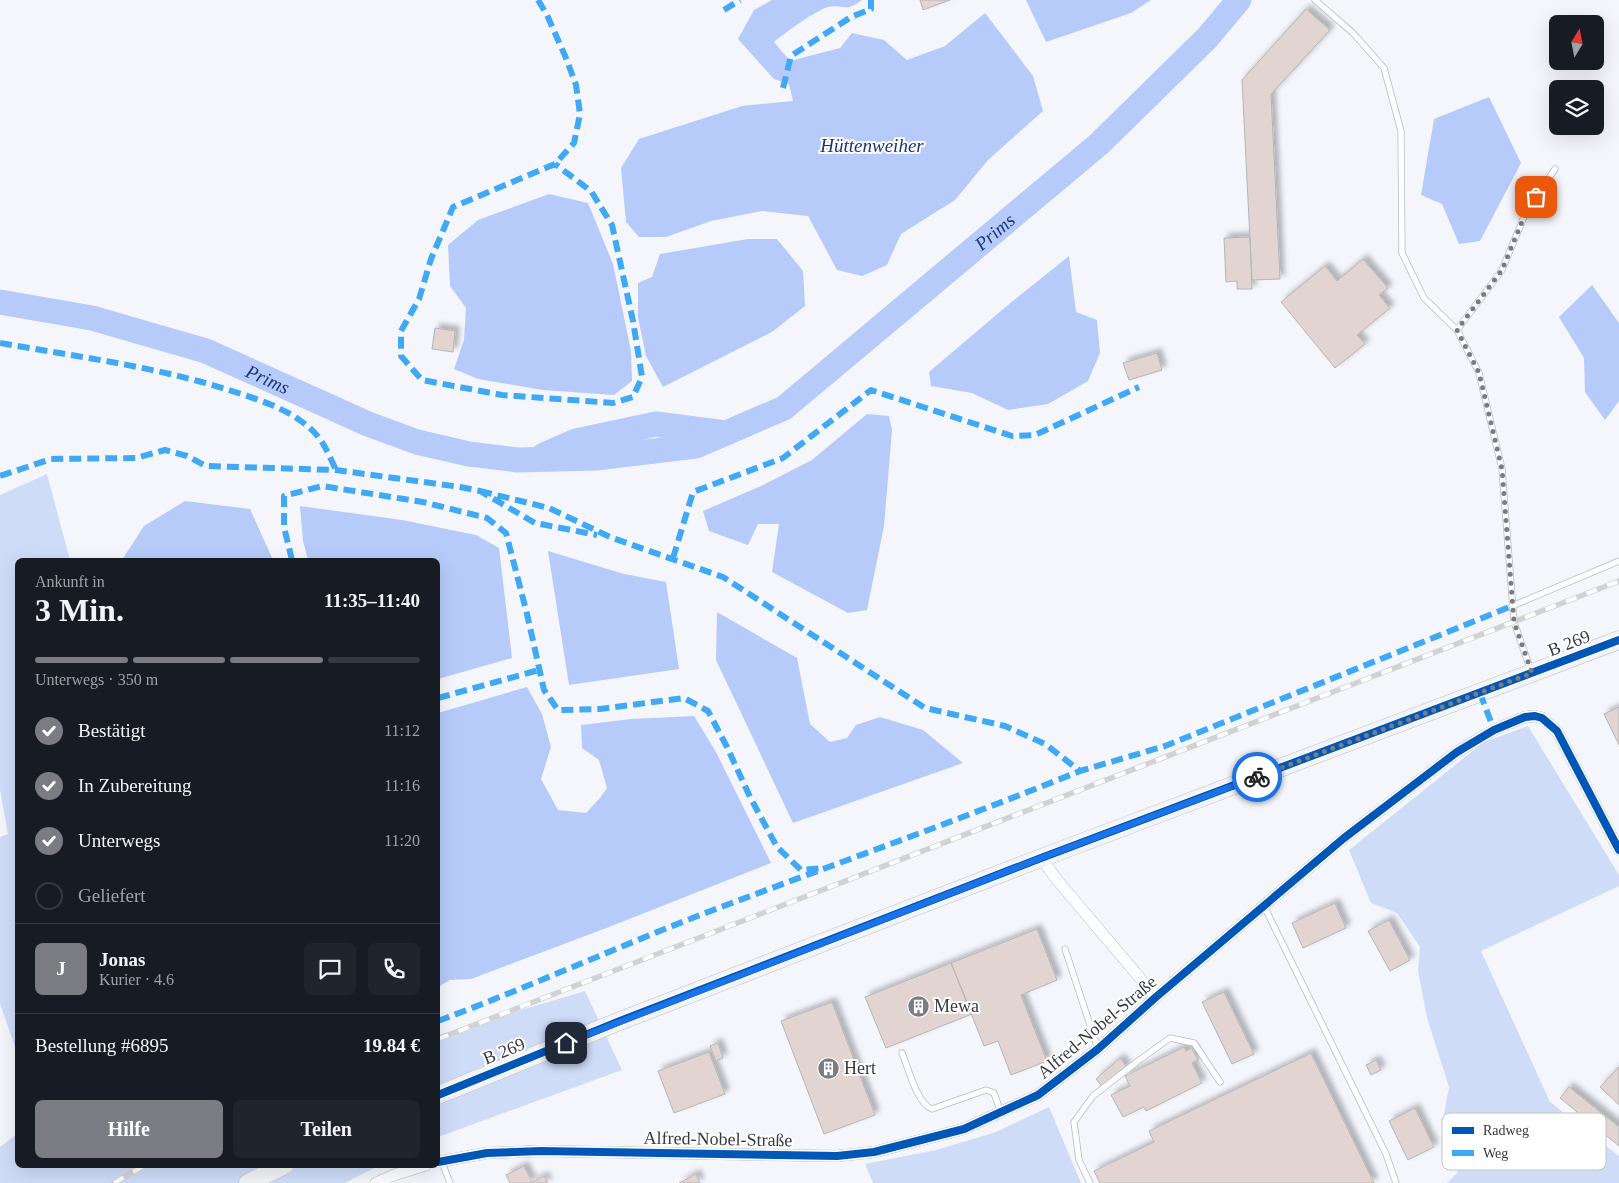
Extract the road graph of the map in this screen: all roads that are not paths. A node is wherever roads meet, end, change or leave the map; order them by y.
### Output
1 (1315, 0) edge
2 (1555, 169) dead end
3 (1457, 330) junction
4 (1619, 562) edge
5 (1512, 606) junction
6 (1619, 640) edge
7 (1532, 673) junction
8 (1619, 850) edge
9 (1041, 858) junction
10 (1264, 906) junction
11 (1065, 948) dead end
12 (1156, 997) junction
13 (1098, 1049) junction
14 (902, 1053) dead end
15 (1220, 1082) dead end
16 (440, 1094) edge
17 (1001, 1112) junction
18 (440, 1161) edge
19 (440, 1163) edge
20 (279, 1168) edge
21 (416, 1168) edge
22 (248, 1183) edge
23 (376, 1183) edge
24 (450, 1183) edge
25 (1090, 1183) edge
26 (1396, 1183) edge

1 - 3 lane
2 - 3 lane
3 - 5 lane
4 - 5 lane
5 - 7 lane
6 - 7 main road, B 269 / B 269
7 - 9 main road, B 269 / B 269
8 - 10 street, Alfred-Nobel-Straße
9 - 12 street, Alfred-Nobel-Straße
9 - 16 main road, B 269 / B 269
10 - 12 street, Alfred-Nobel-Straße
10 - 26 lane
11 - 13 lane
12 - 13 street, Alfred-Nobel-Straße
13 - 17 street, Alfred-Nobel-Straße
14 - 17 lane
15 - 25 lane
17 - 18 street, Alfred-Nobel-Straße
19 - 24 lane
20 - 22 main road
21 - 23 street

